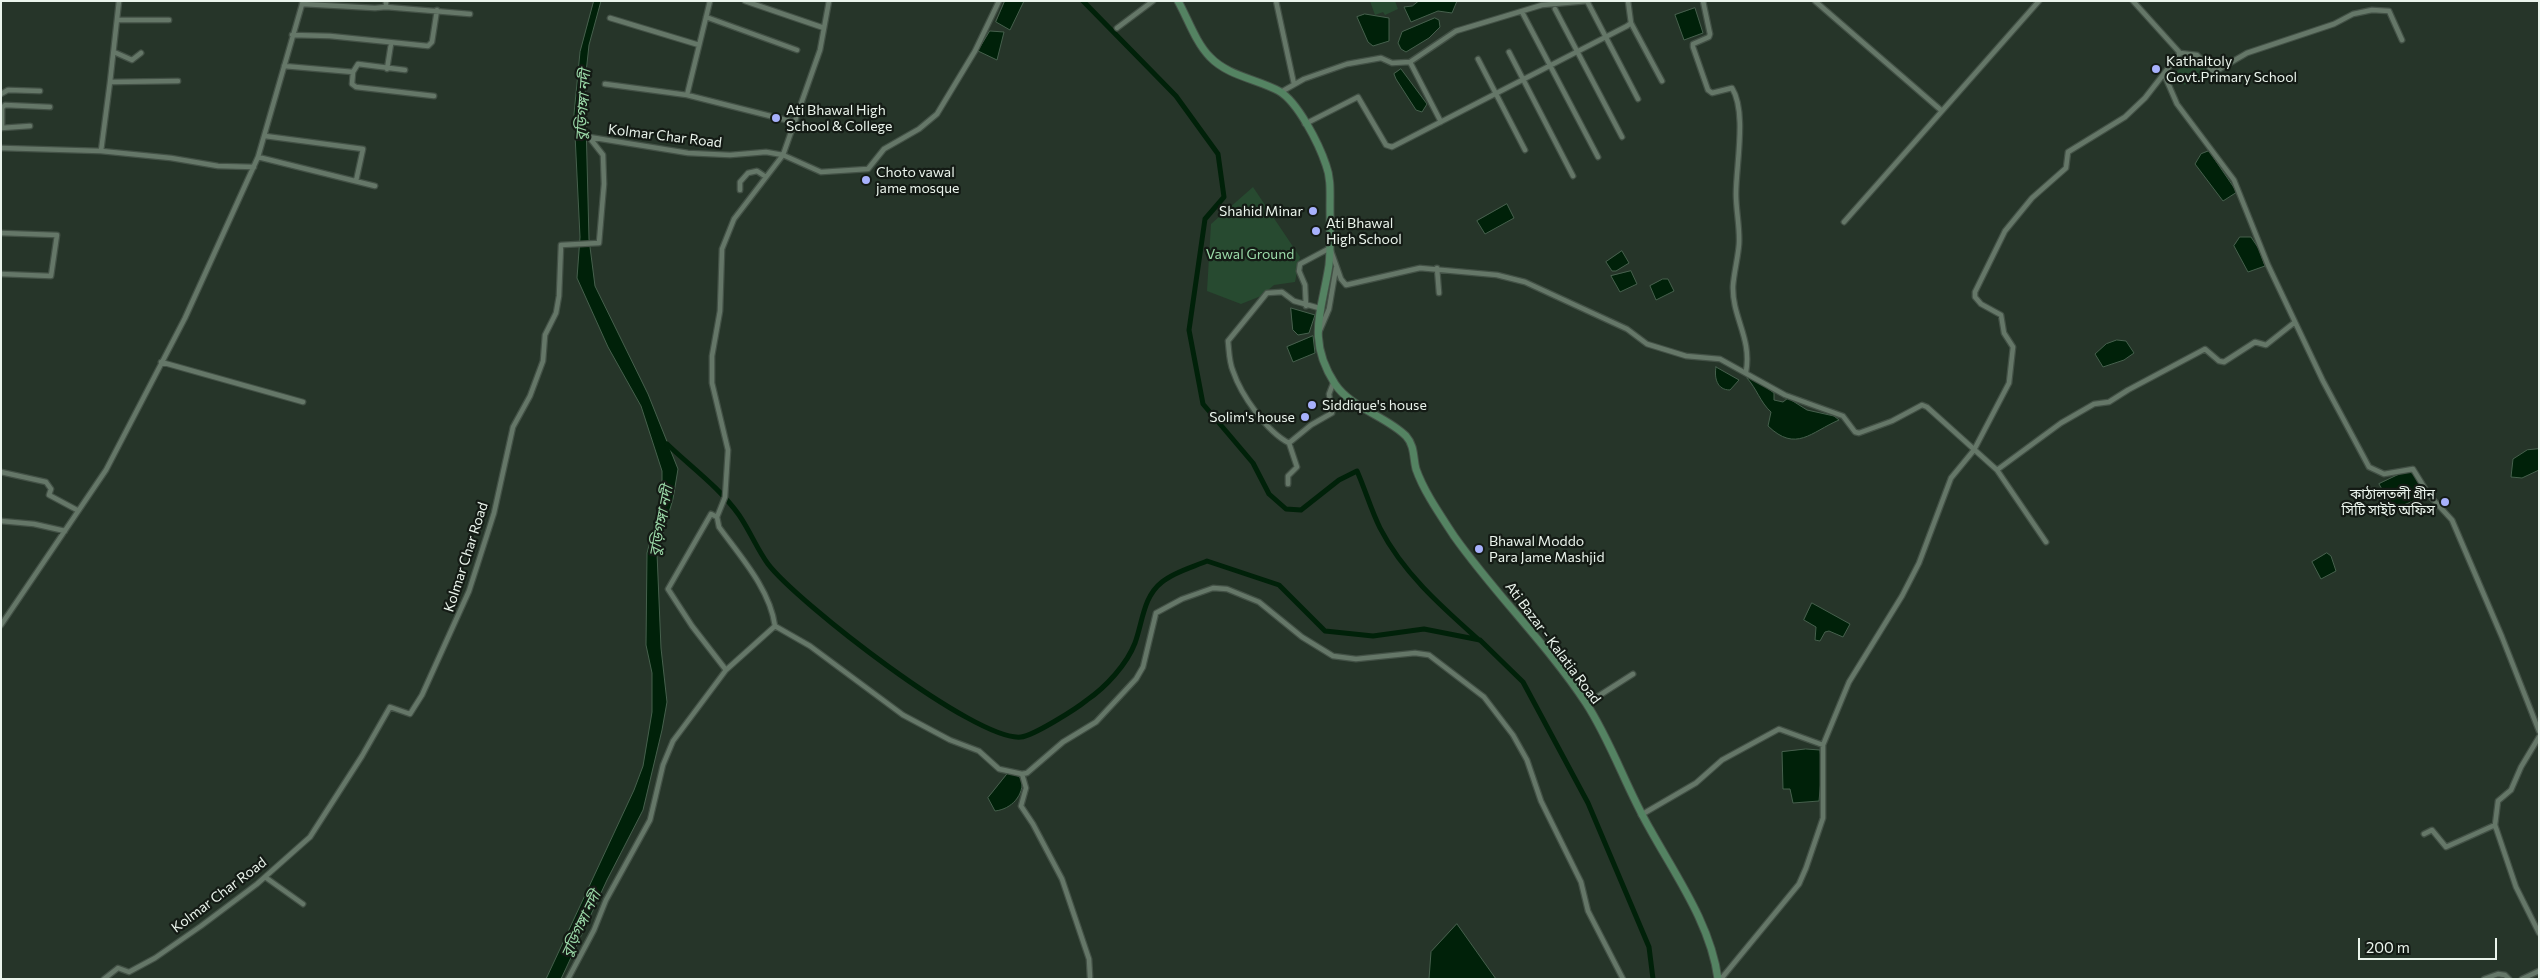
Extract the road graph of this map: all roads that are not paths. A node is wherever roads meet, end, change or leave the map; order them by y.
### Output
1 (119, 1) edge
2 (710, 1) edge
3 (744, 1) edge
4 (829, 1) edge
5 (999, 1) edge
6 (1153, 1) edge
7 (1178, 1) edge
8 (1276, 1) edge
9 (1587, 1) edge
10 (1628, 1) edge
11 (1703, 1) edge
12 (1815, 1) edge
13 (2039, 1) edge
14 (2133, 1) edge
15 (302, 3) edge
16 (386, 4) edge
17 (1555, 9) dead end
18 (437, 10) junction
19 (1522, 12) junction
20 (470, 14) dead end
21 (706, 17) junction
22 (610, 18) dead end
23 (118, 20) junction
24 (169, 20) dead end
25 (1631, 22) junction
26 (824, 28) junction
27 (1117, 28) dead end
28 (292, 35) junction
29 (1605, 38) junction
30 (2402, 40) dead end
31 (391, 44) junction
32 (699, 45) junction
33 (797, 50) dead end
34 (114, 52) junction
35 (1508, 52) dead end
36 (1578, 52) junction
37 (141, 53) dead end
38 (2180, 53) junction
39 (1478, 59) dead end
40 (1410, 62) junction
41 (284, 66) junction
42 (1551, 66) junction
43 (387, 69) junction
44 (404, 70) dead end
45 (353, 72) junction
46 (2164, 74) junction
47 (1523, 80) junction
48 (178, 81) dead end
49 (1662, 81) dead end
50 (110, 82) junction
51 (605, 84) dead end
52 (1294, 84) junction
53 (40, 91) dead end
54 (1281, 92) junction
55 (1, 94) edge
56 (1496, 94) junction
57 (687, 95) junction
58 (434, 96) dead end
59 (1638, 99) dead end
60 (50, 107) dead end
61 (1942, 111) junction
62 (794, 122) junction
63 (1441, 122) junction
64 (1306, 124) junction
65 (30, 126) dead end
66 (2, 128) edge
67 (265, 136) junction
68 (1622, 137) dead end
69 (1, 148) edge
70 (1525, 150) dead end
71 (100, 151) junction
72 (783, 154) junction
73 (1598, 157) dead end
74 (258, 158) junction
75 (254, 167) junction
76 (1573, 176) dead end
77 (766, 177) junction
78 (356, 181) junction
79 (375, 186) dead end
80 (740, 190) dead end
81 (1844, 222) dead end
82 (1, 233) edge
83 (1330, 248) junction
84 (1336, 264) junction
85 (1437, 268) junction
86 (1, 274) edge
87 (1440, 294) dead end
88 (1306, 306) junction
89 (1319, 308) junction
90 (2295, 322) junction
91 (1319, 334) junction
92 (161, 362) junction
93 (1746, 372) junction
94 (1334, 381) junction
95 (303, 402) dead end
96 (1289, 444) junction
97 (1974, 450) junction
98 (1997, 470) junction
99 (1, 472) edge
100 (1288, 484) dead end
101 (77, 510) junction
102 (717, 516) junction
103 (1, 521) edge
104 (65, 531) junction
105 (2046, 542) dead end
106 (1, 625) edge
107 (775, 626) junction
108 (726, 670) junction
109 (1633, 674) dead end
110 (1586, 704) junction
111 (2539, 731) edge
112 (2539, 737) edge
113 (1823, 745) junction
114 (1022, 774) junction
115 (1641, 815) junction
116 (2495, 825) junction
117 (2424, 834) dead end
118 (266, 877) junction
119 (303, 904) dead end
120 (2539, 933) edge
121 (2539, 971) edge
122 (1090, 977) dead end
123 (104, 979) edge
124 (568, 979) edge
125 (1622, 979) edge
126 (1719, 979) edge
127 (2484, 979) edge
128 (2509, 979) edge
129 (2522, 979) edge

1 - 23 street
2 - 21 street
3 - 26 street
4 - 26 street
5 - 72 street
6 - 27 street
7 - 54 main road
8 - 52 street
9 - 19 street
9 - 29 street
10 - 25 street
11 - 93 street
12 - 61 street
13 - 61 street
14 - 38 street
15 - 16 street
15 - 28 street
16 - 18 street
17 - 36 street
18 - 20 street
18 - 31 street
19 - 40 street
19 - 42 street
21 - 32 street
21 - 33 street
22 - 32 street
23 - 24 street
23 - 34 street
25 - 29 street
25 - 49 street
26 - 62 street
28 - 31 street
28 - 41 street
29 - 36 street
29 - 59 street
30 - 38 street
31 - 43 street
32 - 57 street
34 - 37 street
34 - 50 street
35 - 47 street
36 - 42 street
36 - 68 street
38 - 46 street
39 - 56 street
40 - 52 street
40 - 63 street
41 - 45 street
41 - 67 street
42 - 47 street
42 - 73 street
43 - 44 street
43 - 45 street
45 - 58 street
46 - 90 street
46 - 97 street
47 - 56 street
47 - 76 street
48 - 50 street
50 - 71 street
51 - 57 street
52 - 54 street
53 - 55 street
54 - 64 main road
56 - 63 street
56 - 70 street
57 - 62 street
60 - 66 street
61 - 81 street
62 - 72 street
63 - 64 street
64 - 83 main road
65 - 66 street
67 - 74 street
67 - 78 street
69 - 71 street
71 - 75 street
72 - 77 street
72 - 118 street, Kolmar Char Road
74 - 75 street
74 - 78 street
75 - 92 street
77 - 80 street
77 - 102 street
78 - 79 street
82 - 86 street
83 - 84 street
83 - 88 street
83 - 89 main road, Ati Bazar - Kalatia Road
84 - 85 street
84 - 91 street
85 - 87 street
85 - 93 street
88 - 89 street
88 - 96 street
89 - 91 main road, Ati Bazar - Kalatia Road
90 - 98 street
90 - 111 street
91 - 94 main road, Ati Bazar - Kalatia Road
92 - 95 street
92 - 101 street
93 - 97 street
94 - 96 street
94 - 110 main road, Ati Bazar - Kalatia Road
96 - 100 street
97 - 98 street
97 - 113 street
98 - 105 street
99 - 101 street
101 - 104 street
102 - 107 street
102 - 108 street
103 - 104 street
104 - 106 street
107 - 108 street
107 - 114 street
108 - 124 street
109 - 110 street
110 - 115 main road, Ati Bazar - Kalatia Road
112 - 116 street
113 - 115 street
113 - 126 street
114 - 122 street
114 - 125 street
115 - 126 main road, Ati Bazar - Kalatia Road
116 - 117 street
116 - 120 street
118 - 119 street
118 - 123 street, Kolmar Char Road
121 - 129 street
127 - 128 street

